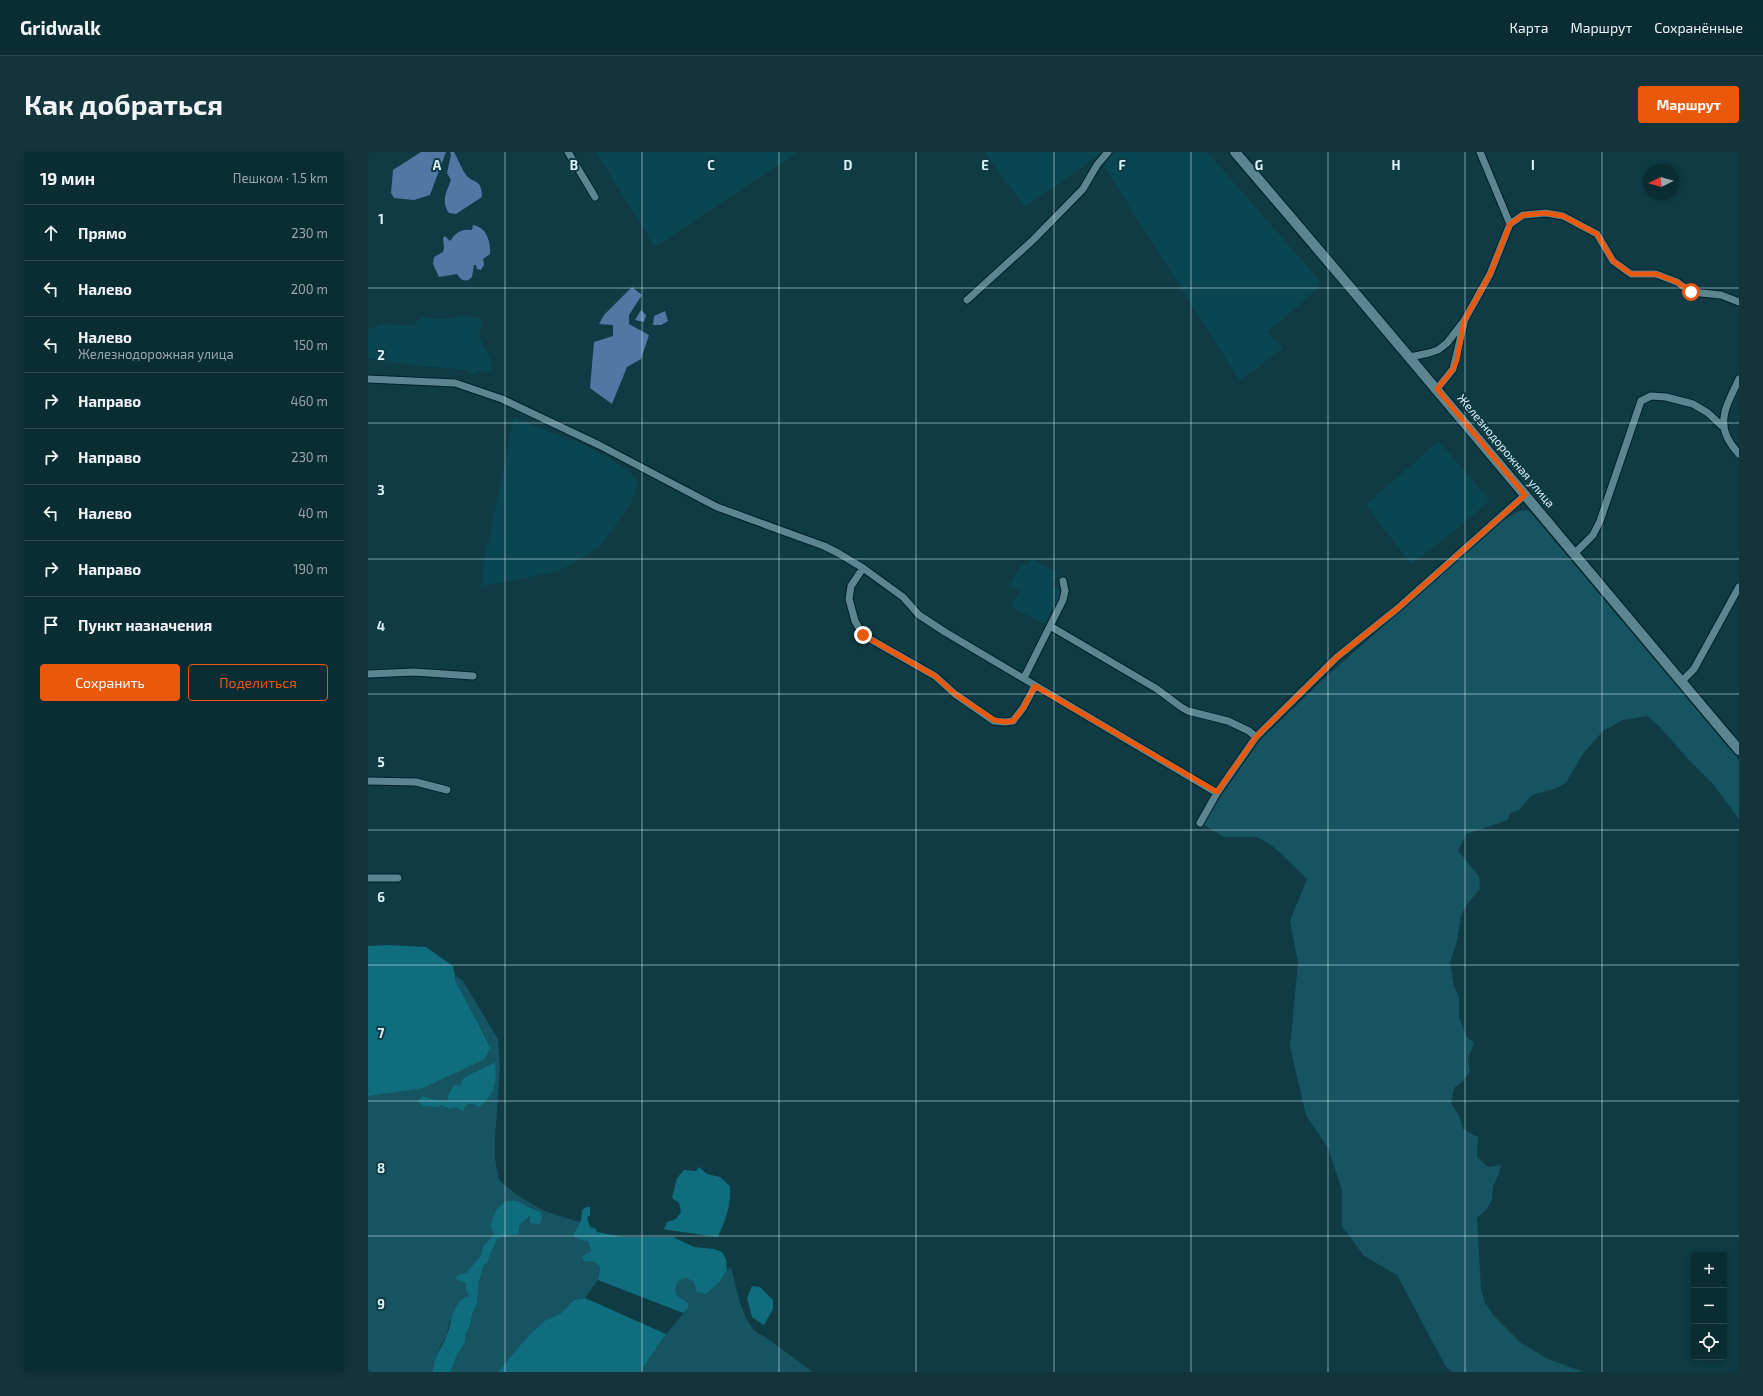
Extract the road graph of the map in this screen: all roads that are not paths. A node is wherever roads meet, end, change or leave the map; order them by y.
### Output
1 (568, 152) edge
2 (1108, 152) edge
3 (1235, 152) edge
4 (1480, 152) edge
5 (595, 197) dead end
6 (1510, 224) junction
7 (967, 300) dead end
8 (1739, 302) edge
9 (1464, 321) junction
10 (1447, 343) junction
11 (1459, 347) junction
12 (1410, 357) junction
13 (368, 379) edge
14 (1739, 379) edge
15 (1437, 389) junction
16 (1723, 427) junction
17 (1739, 454) edge
18 (1525, 495) junction
19 (1574, 554) junction
20 (863, 568) junction
21 (1063, 581) dead end
22 (1739, 587) edge
23 (1050, 626) junction
24 (368, 674) edge
25 (473, 676) dead end
26 (1024, 678) junction
27 (1681, 682) junction
28 (1035, 686) junction
29 (1256, 737) junction
30 (1739, 750) edge
31 (368, 781) edge
32 (446, 790) dead end
33 (1217, 792) junction
34 (1200, 823) dead end
35 (368, 878) edge
36 (398, 878) dead end

1 - 5 street
2 - 7 street
3 - 12 street, Железнодорожная улица
4 - 6 street
6 - 8 street
6 - 9 street
9 - 10 street
9 - 11 street
10 - 11 street
10 - 12 street
11 - 15 street
12 - 15 street, Железнодорожная улица
13 - 20 street
14 - 16 street
15 - 18 street, Железнодорожная улица
16 - 17 street
16 - 19 street
18 - 19 street, Железнодорожная улица
18 - 29 street
19 - 27 street, Железнодорожная улица
20 - 26 street
20 - 28 street
21 - 23 street
22 - 27 street
23 - 26 street
23 - 29 street
24 - 25 street
26 - 28 street
27 - 30 street, Железнодорожная улица
28 - 33 street
29 - 33 street
31 - 32 street
33 - 34 street
35 - 36 street

